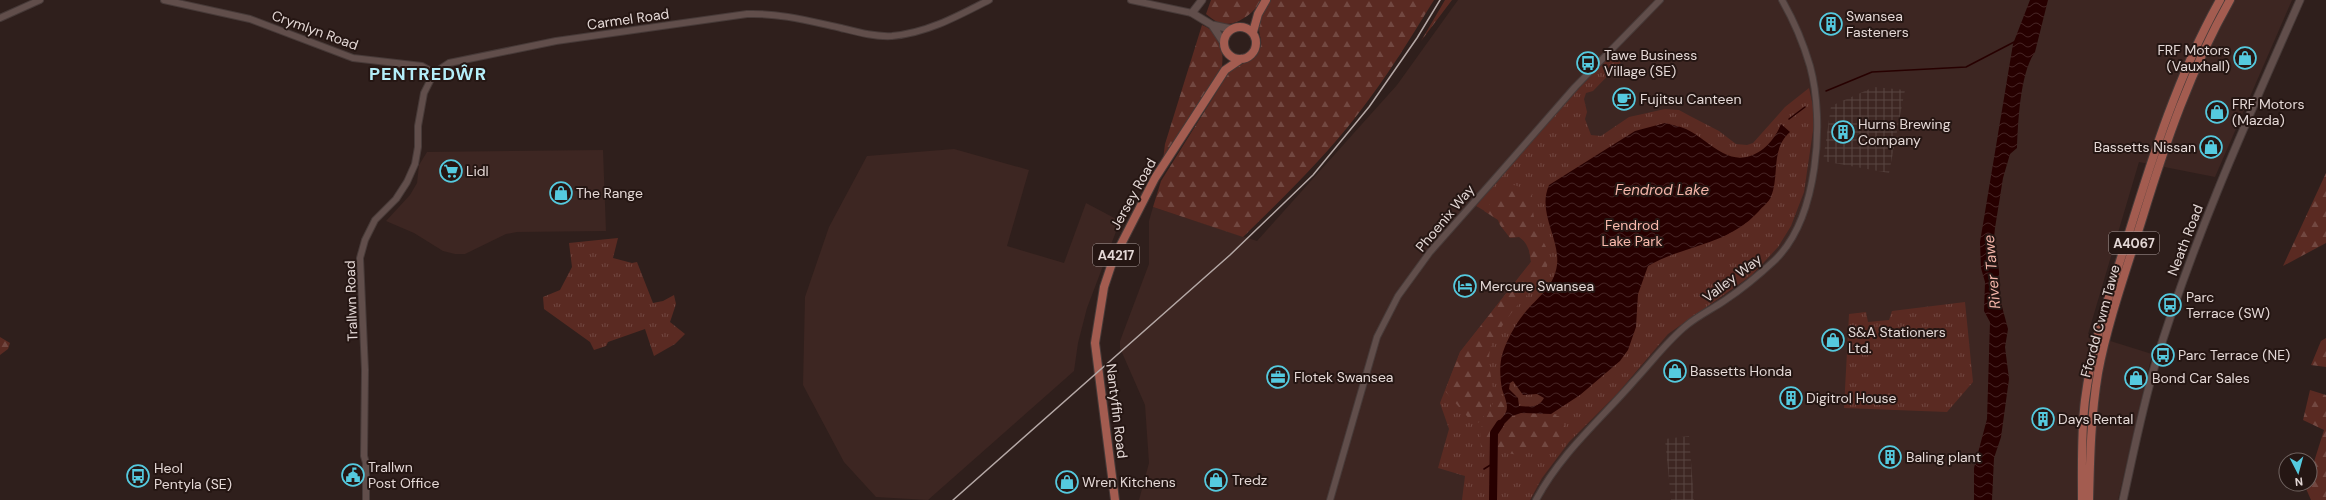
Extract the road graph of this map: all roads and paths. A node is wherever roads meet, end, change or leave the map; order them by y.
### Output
1 (40, 0) edge
2 (164, 0) edge
3 (989, 0) edge
4 (1131, 0) edge
5 (1202, 0) edge
6 (1266, 0) edge
7 (1660, 0) edge
8 (1782, 0) edge
9 (2220, 0) edge
10 (2230, 0) edge
11 (2300, 0) edge
12 (1192, 13) junction
13 (1258, 14) junction
14 (0, 18) edge
15 (1212, 25) junction
16 (1242, 27) junction
17 (1231, 29) junction
18 (1253, 32) junction
19 (1224, 43) junction
20 (1227, 53) junction
21 (1241, 59) junction
22 (1225, 70) junction
23 (434, 73) junction
24 (1095, 343) joint
25 (1112, 482) junction
26 (366, 500) edge
27 (1112, 500) edge
28 (1115, 500) edge
29 (1330, 500) edge
30 (1536, 500) edge
31 (2082, 500) edge
32 (2089, 500) edge
33 (2123, 500) edge

1 - 14 street
2 - 23 street, Crymlyn Road
3 - 23 street, Carmel Road
4 - 12 street
5 - 12 main road
6 - 13 main road
7 - 29 street, Phoenix Way
8 - 30 street, Valley Way
9 - 31 main road, Ffordd Cwm Tawe / A4067
10 - 32 main road, Ffordd Cwm Tawe / A4067
11 - 33 main road, Neath Road
12 - 15 main road
13 - 16 main road
13 - 18 main road
15 - 17 main road
15 - 19 main road
16 - 17 main road
16 - 18 main road
17 - 19 main road
18 - 21 main road
19 - 20 main road
20 - 21 main road
20 - 22 main road, Jersey Road / A4217
21 - 22 main road, Jersey Road / A4217
22 - 24 main road, Jersey Road / A4217
23 - 26 street, Trallwn Road
24 - 25 main road, Nantyffin Road / A4217
25 - 27 main road, Nantyffin Road / A4217
25 - 28 main road, Nantyffin Road / A4217

